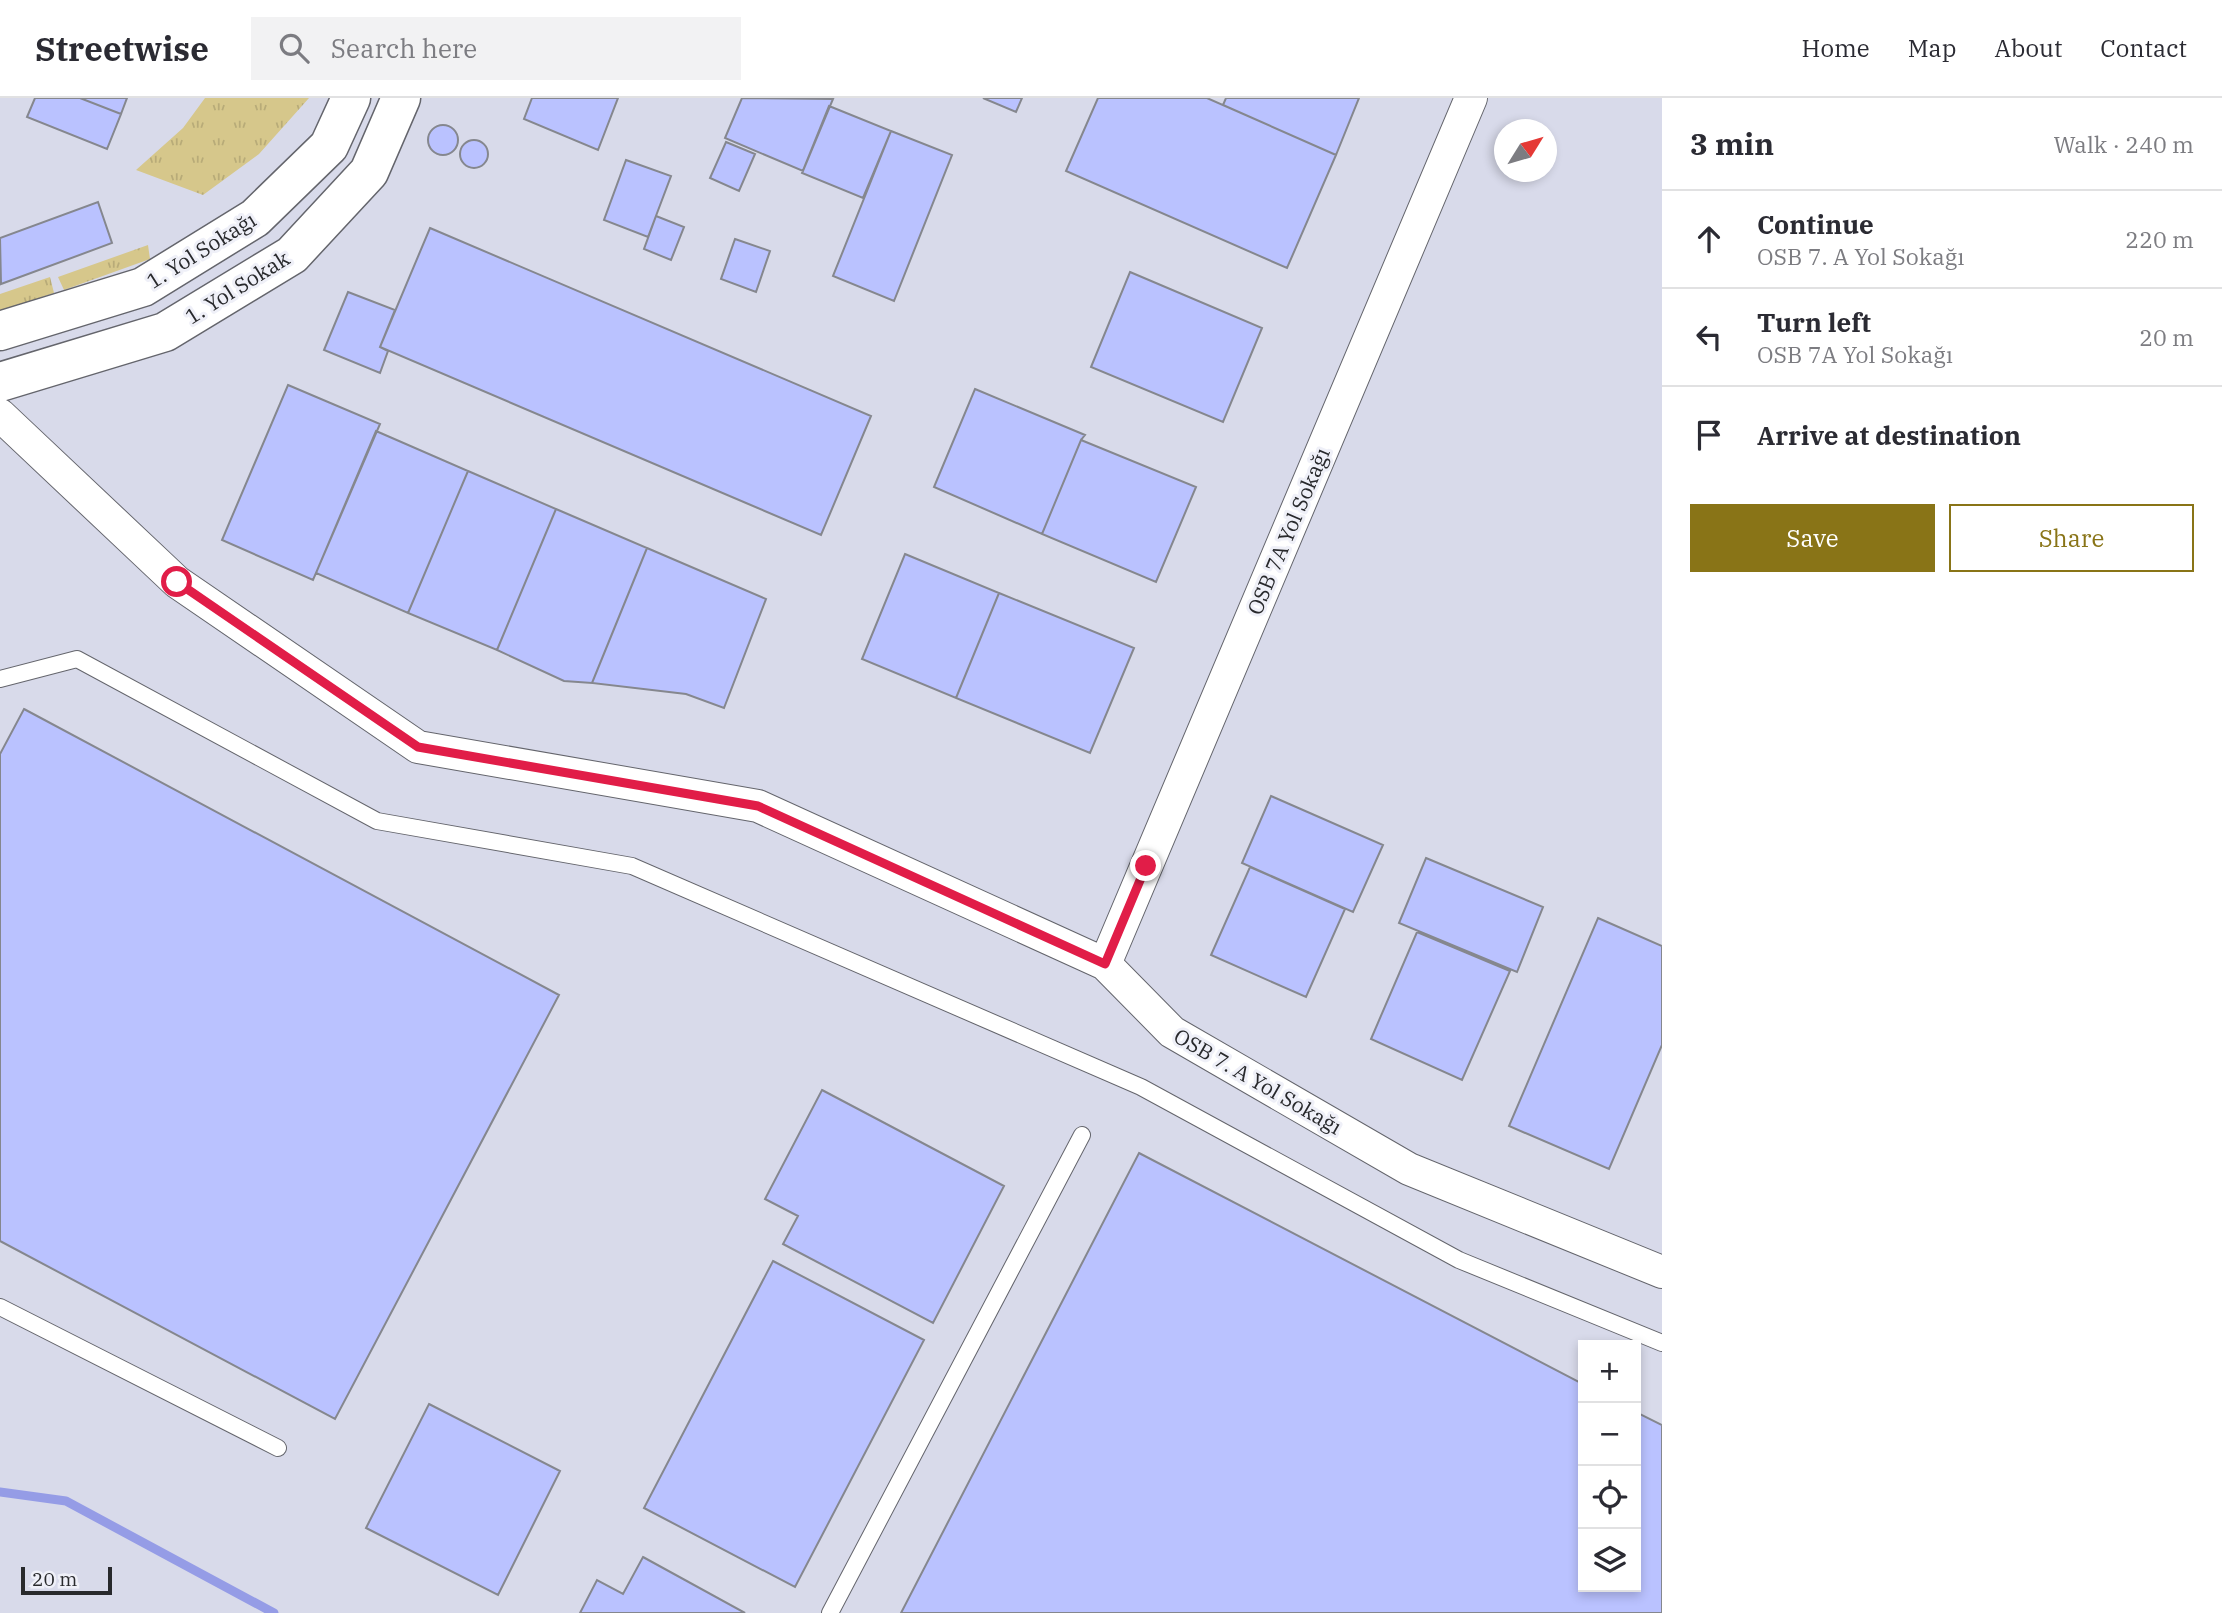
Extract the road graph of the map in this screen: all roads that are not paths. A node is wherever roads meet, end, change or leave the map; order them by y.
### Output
1 (351, 98) edge
2 (401, 98) edge
3 (1471, 98) edge
4 (0, 331) edge
5 (0, 382) edge
6 (0, 415) edge
7 (0, 679) edge
8 (1105, 964) junction
9 (1083, 1135) dead end
10 (1662, 1272) edge
11 (0, 1307) edge
12 (1662, 1343) edge
13 (278, 1448) dead end
14 (830, 1613) edge

1 - 4 street, 1. Yol Sokağı
2 - 5 street, 1. Yol Sokak
3 - 8 street, OSB 7A Yol Sokağı
6 - 8 street, OSB 7. A Yol Sokağı
7 - 12 lane
8 - 10 street, OSB 7. A Yol Sokağı
9 - 14 lane
11 - 13 lane

